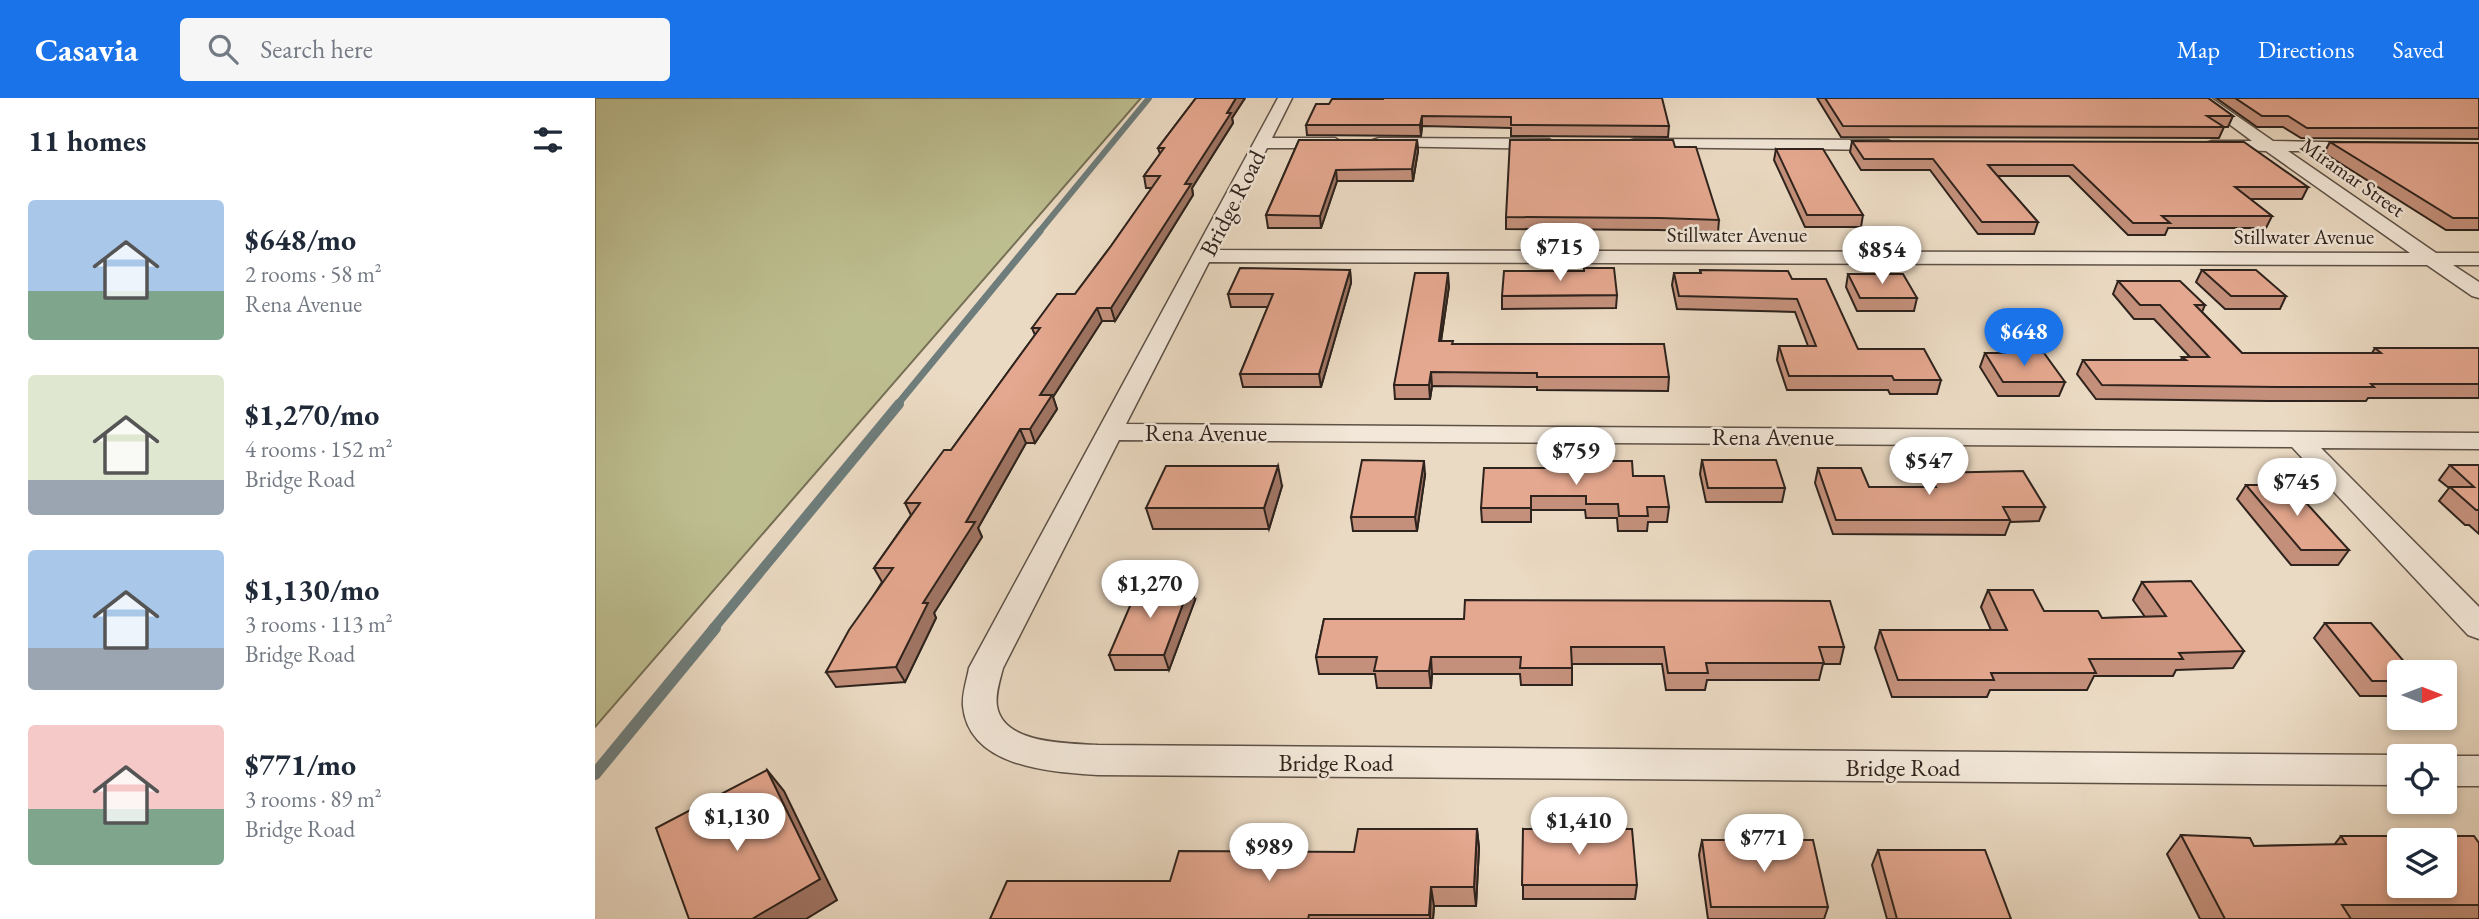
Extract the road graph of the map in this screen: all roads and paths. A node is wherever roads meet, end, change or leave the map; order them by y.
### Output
1 (1285, 98) edge
2 (2201, 98) edge
3 (1263, 143) junction
4 (1571, 144) edge
5 (1613, 144) edge
6 (1903, 145) edge
7 (2194, 146) edge
8 (2269, 146) junction
9 (2386, 146) edge
10 (1205, 256) junction
11 (2430, 259) junction
12 (2479, 259) edge
13 (2479, 292) edge
14 (1109, 432) junction
15 (2299, 440) junction
16 (2479, 441) edge
17 (2479, 627) edge
18 (2387, 770) edge
19 (2457, 771) edge
20 (2479, 771) edge

1 - 3 street, Bridge Road
2 - 8 street, Miramar Street
3 - 4 street
3 - 10 street, Bridge Road
5 - 6 street
7 - 8 street
8 - 9 street
8 - 11 street, Miramar Street
10 - 11 street, Stillwater Avenue
10 - 14 street, Bridge Road
11 - 12 street, Stillwater Avenue
11 - 13 street, Miramar Street
14 - 15 street, Rena Avenue
14 - 18 street, Bridge Road
15 - 16 street, Rena Avenue
15 - 17 street
19 - 20 street

